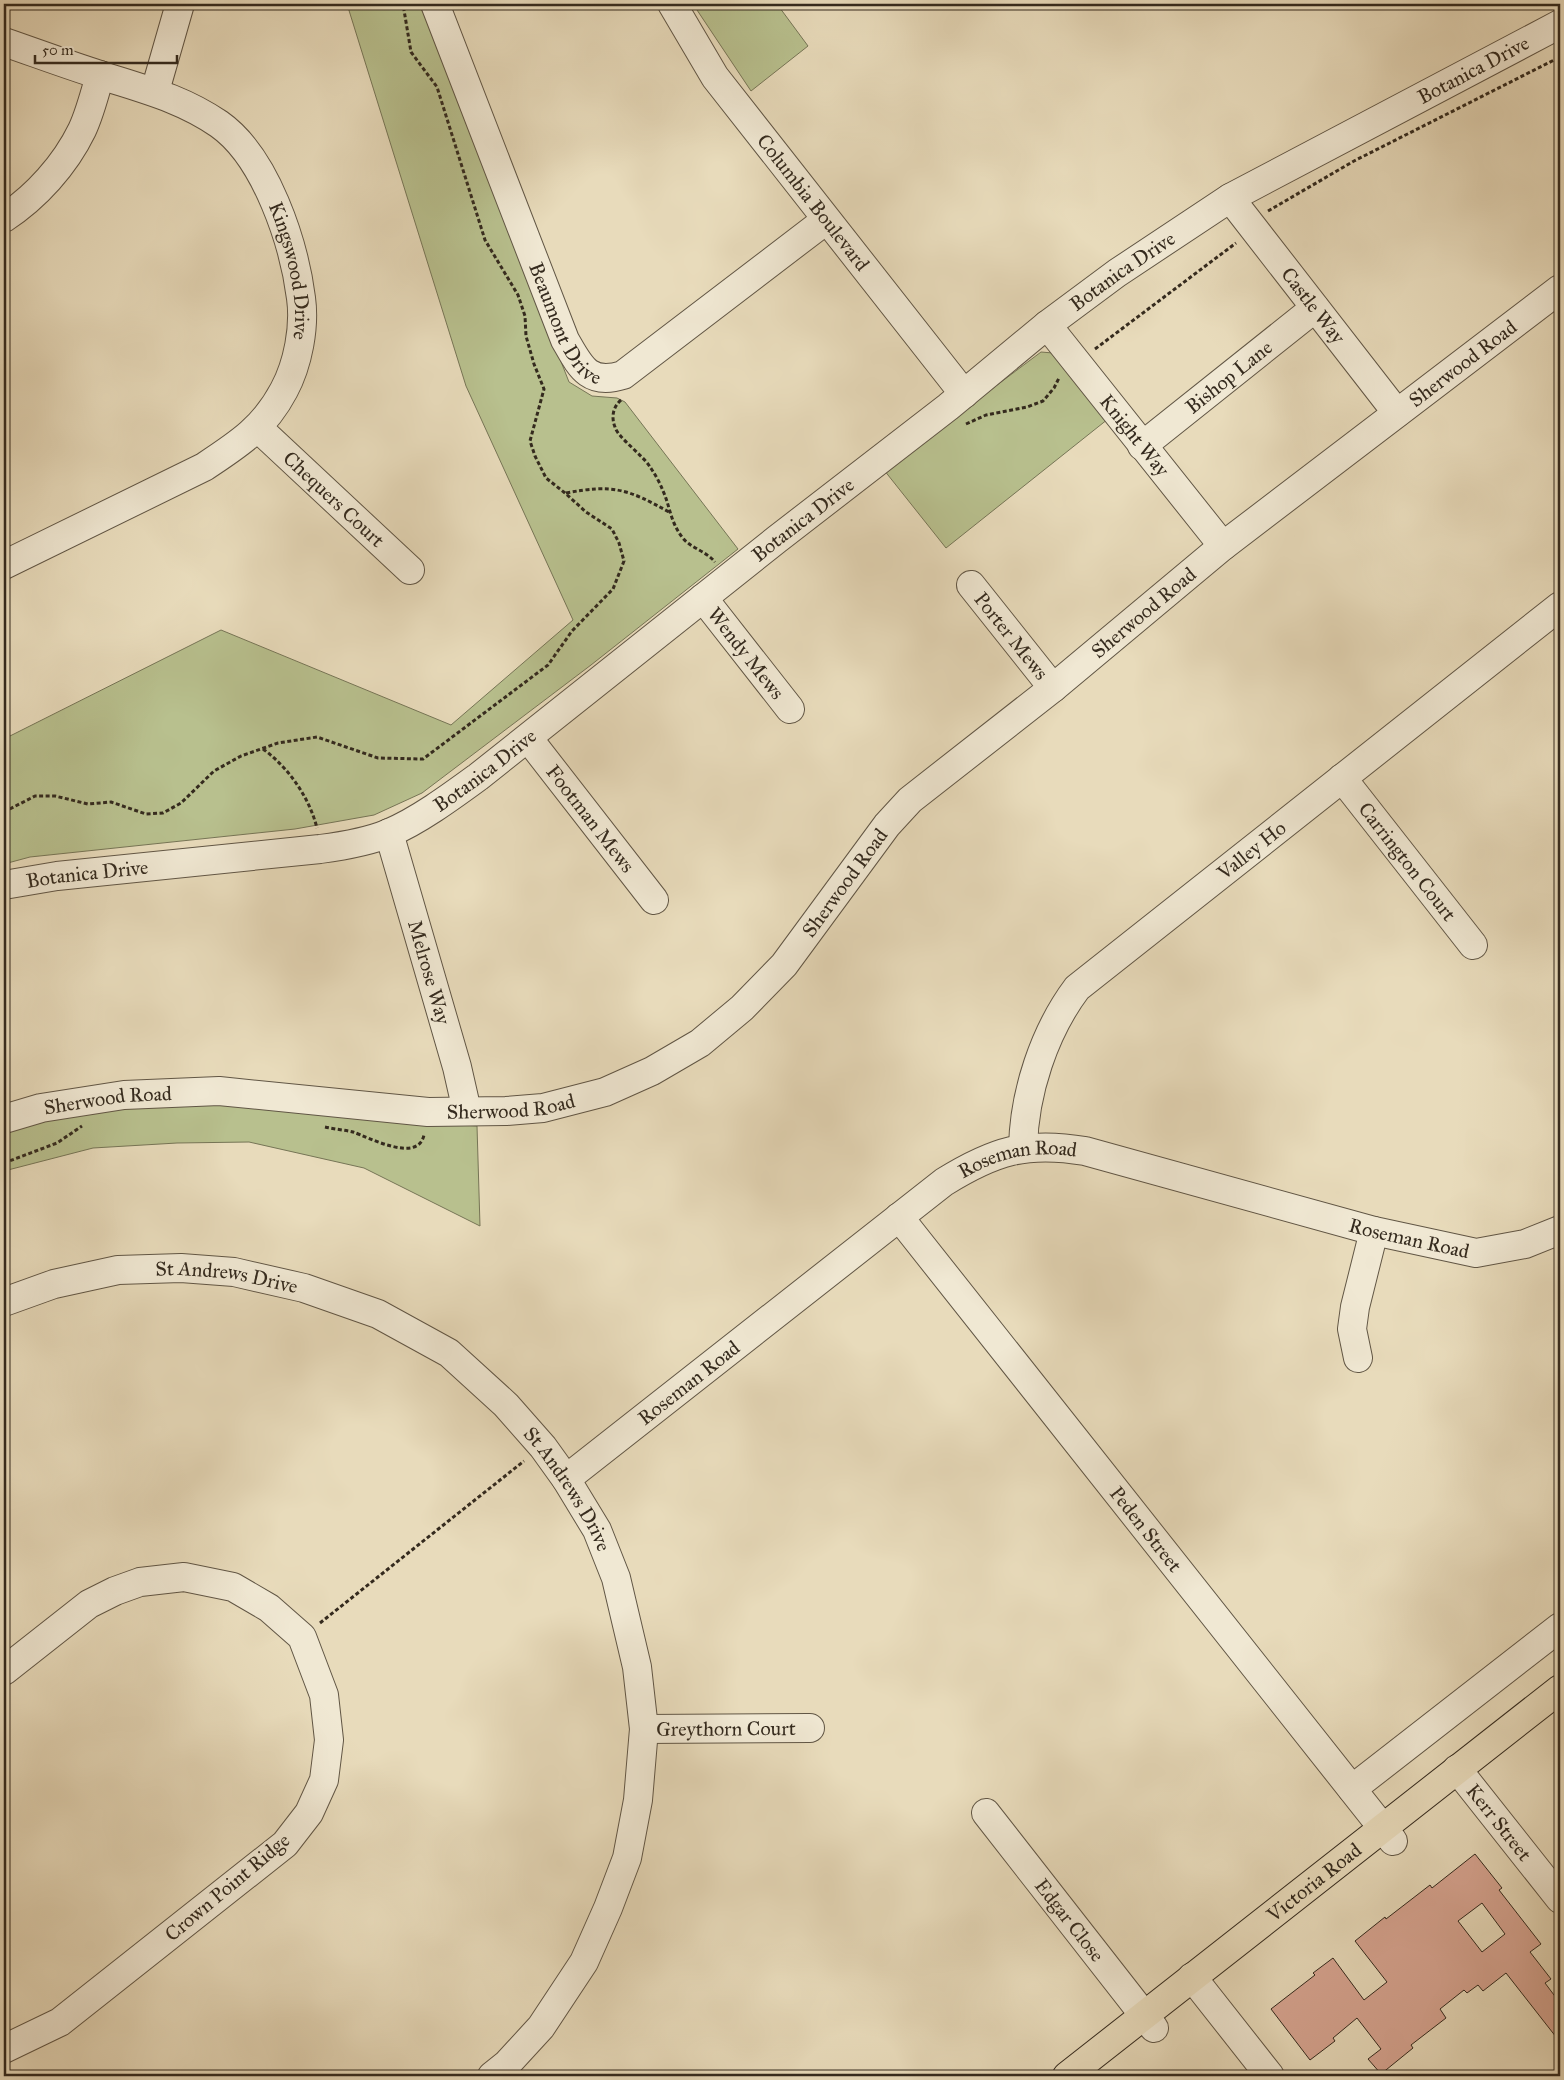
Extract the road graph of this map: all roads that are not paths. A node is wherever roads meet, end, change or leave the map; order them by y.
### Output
1 (180, 4) edge
2 (435, 4) edge
3 (672, 4) edge
4 (1560, 24) edge
5 (4, 42) edge
6 (100, 75) junction
7 (155, 91) junction
8 (1230, 198) junction
9 (4, 218) edge
10 (826, 220) junction
11 (1560, 289) edge
12 (1315, 308) junction
13 (1047, 325) junction
14 (956, 400) junction
15 (1397, 413) junction
16 (258, 428) junction
17 (1142, 446) junction
18 (1223, 546) junction
19 (4, 565) edge
20 (410, 570) dead end
21 (971, 585) dead end
22 (703, 598) junction
23 (1560, 606) edge
24 (1053, 688) junction
25 (790, 709) dead end
26 (528, 738) junction
27 (1342, 778) junction
28 (389, 833) junction
29 (4, 885) edge
30 (654, 900) dead end
31 (1474, 945) dead end
32 (467, 1111) junction
33 (4, 1118) edge
34 (1023, 1148) junction
35 (899, 1217) junction
36 (1560, 1230) edge
37 (1374, 1231) junction
38 (4, 1302) edge
39 (1358, 1358) dead end
40 (566, 1480) junction
41 (1560, 1627) edge
42 (4, 1671) edge
43 (1560, 1689) edge
44 (1560, 1709) edge
45 (810, 1728) dead end
46 (644, 1729) junction
47 (1462, 1776) junction
48 (1352, 1789) junction
49 (986, 1813) dead end
50 (1388, 1835) junction
51 (1560, 1899) edge
52 (1197, 1984) junction
53 (1149, 2022) junction
54 (4, 2049) edge
55 (492, 2076) edge
56 (1067, 2076) edge
57 (1093, 2076) edge
58 (1270, 2076) edge

1 - 7 street
2 - 10 street, Beaumont Drive
3 - 10 street, Columbia Boulevard
4 - 8 street, Botanica Drive
5 - 6 street, Kingswood Drive
6 - 7 street, Kingswood Drive
6 - 9 street
7 - 16 street, Kingswood Drive
8 - 12 street, Castle Way
8 - 13 street, Botanica Drive
10 - 14 street, Columbia Boulevard
11 - 15 street, Sherwood Road
12 - 15 street, Castle Way
12 - 17 street, Bishop Lane
13 - 14 street, Botanica Drive
13 - 17 street, Knight Way
14 - 22 street, Botanica Drive
15 - 18 street, Sherwood Road
16 - 19 street, Kingswood Drive
16 - 20 street, Chequers Court
17 - 18 street, Knight Way
18 - 24 street, Sherwood Road
21 - 24 street, Porter Mews
22 - 25 street, Wendy Mews
22 - 26 street, Botanica Drive
23 - 27 street, Valley Ho
24 - 32 street, Sherwood Road
26 - 28 street, Botanica Drive
26 - 30 street, Footman Mews
27 - 31 street, Carrington Court
27 - 34 street, Valley Ho
28 - 29 street, Botanica Drive
28 - 32 street, Melrose Way
32 - 33 street, Sherwood Road
34 - 35 street, Roseman Road
34 - 37 street, Roseman Road
35 - 40 street, Roseman Road
35 - 48 street, Peden Street
36 - 37 street, Roseman Road
37 - 39 street
38 - 40 street, St Andrews Drive
40 - 46 street, St Andrews Drive
41 - 48 street
42 - 54 street, Crown Point Ridge
43 - 47 main road, Victoria Road
44 - 47 main road, Victoria Road
45 - 46 street, Greythorn Court
46 - 55 street, St Andrews Drive
47 - 50 main road, Victoria Road
47 - 51 street, Kerr Street
48 - 50 street, Peden Street
49 - 53 street, Edgar Close
50 - 52 main road, Victoria Road
52 - 53 main road, Victoria Road
52 - 58 street
53 - 56 main road, Victoria Road
53 - 57 main road, Victoria Road

